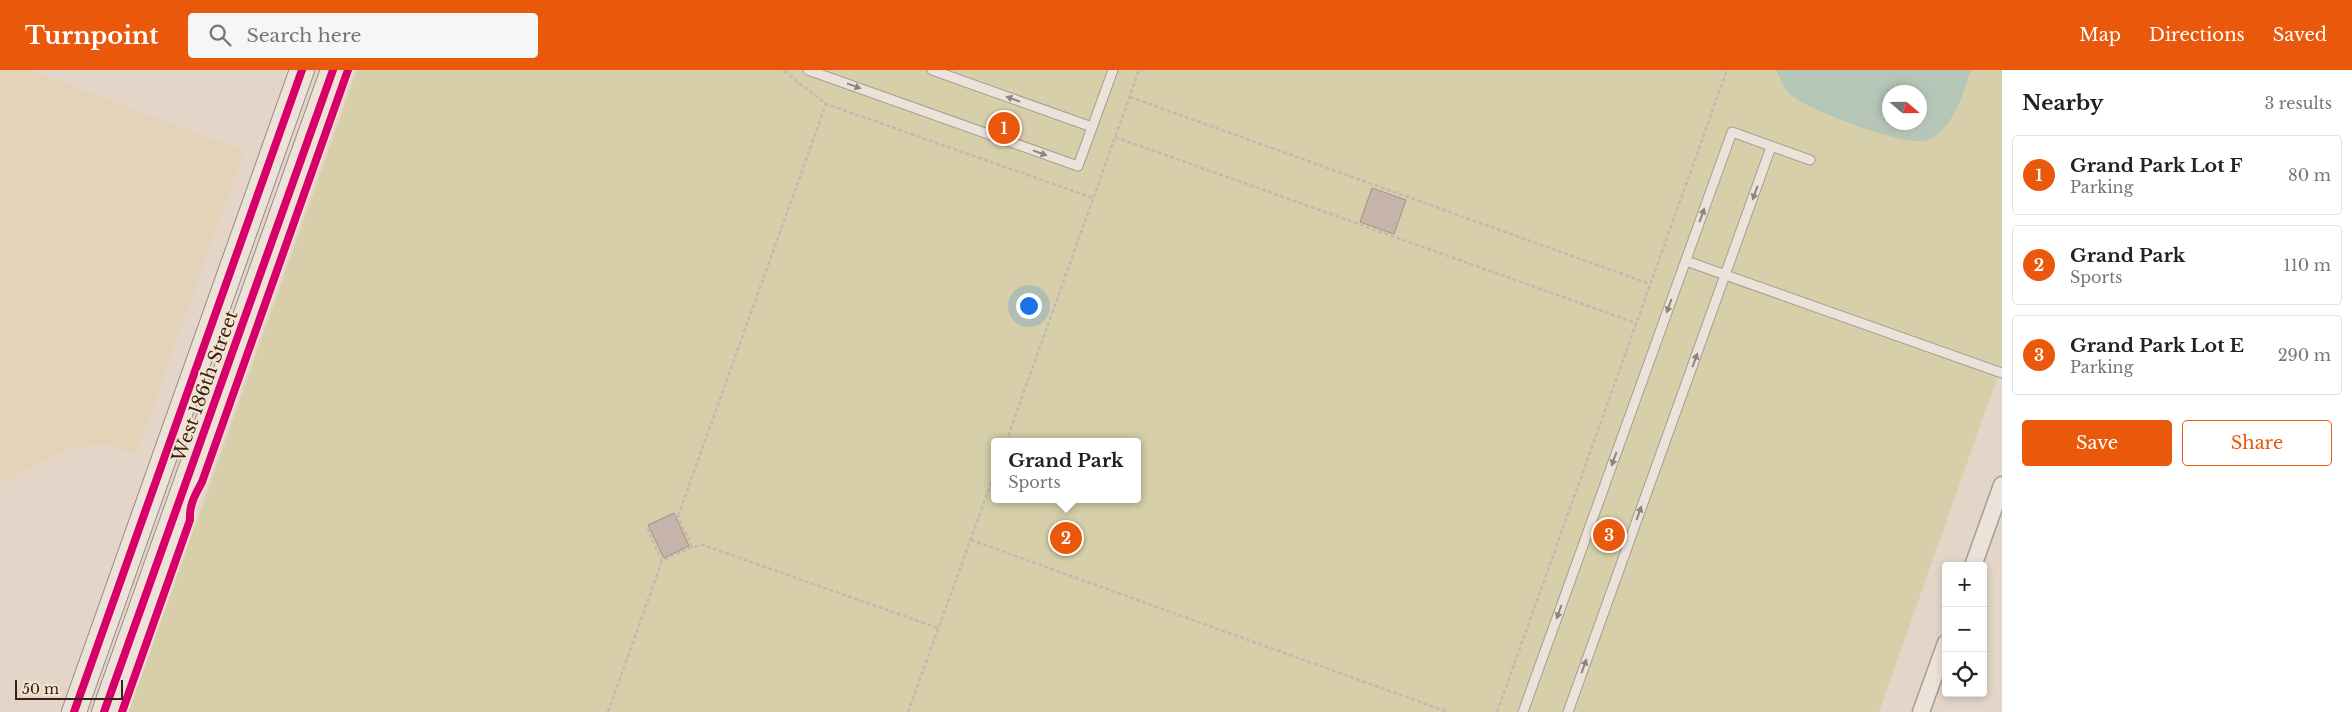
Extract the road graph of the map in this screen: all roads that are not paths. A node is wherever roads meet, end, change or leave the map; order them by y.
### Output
1 (302, 70) edge
2 (333, 70) edge
3 (808, 70) edge
4 (932, 70) edge
5 (1113, 70) edge
6 (1092, 127) junction
7 (1771, 147) junction
8 (1810, 160) dead end
9 (1686, 260) junction
10 (1726, 274) junction
11 (2002, 373) edge
12 (2002, 485) edge
13 (1974, 562) edge
14 (1943, 652) edge
15 (74, 712) edge
16 (104, 712) edge
17 (1523, 712) edge
18 (1568, 712) edge
19 (1921, 712) edge

1 - 15 street, West 186th Street
2 - 16 street, West 186th Street
3 -> 6 lane
6 -> 4 lane
5 - 6 lane
7 - 8 lane
9 -> 7 lane
7 -> 10 lane
9 - 10 lane
9 -> 17 lane
10 - 11 lane
18 -> 10 lane
12 - 13 street
14 - 19 street

